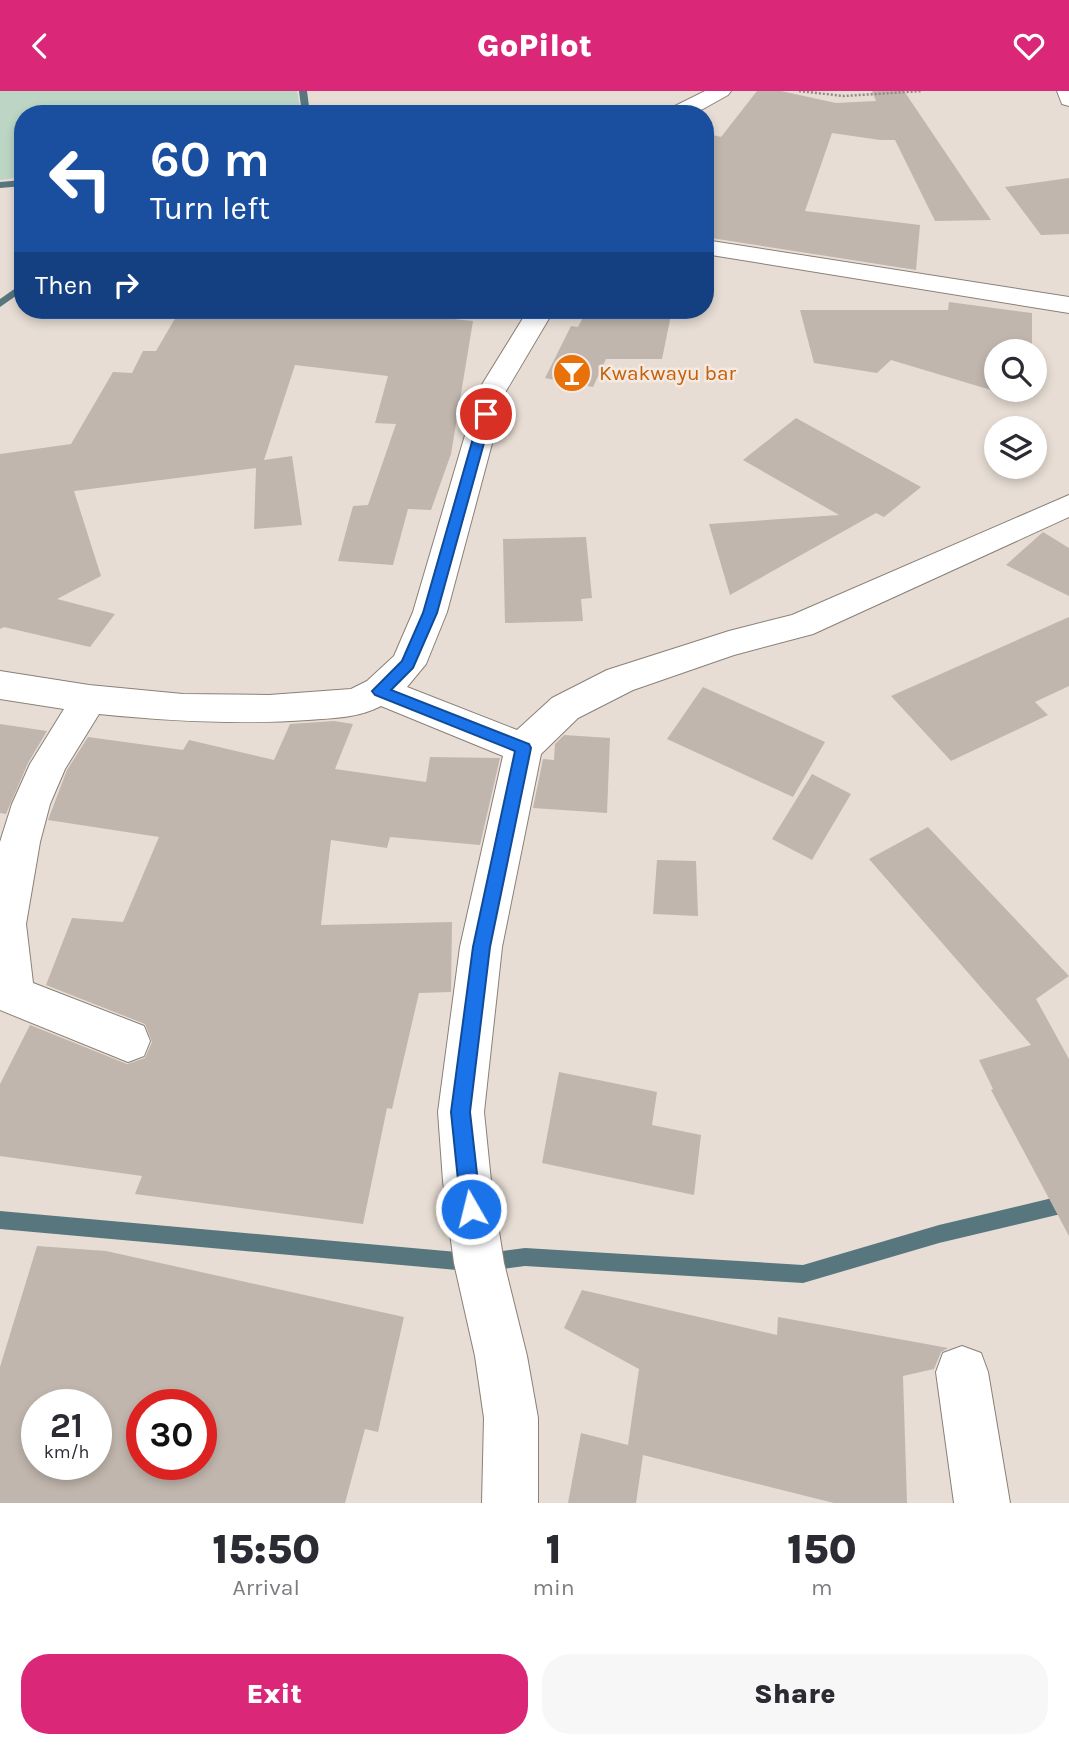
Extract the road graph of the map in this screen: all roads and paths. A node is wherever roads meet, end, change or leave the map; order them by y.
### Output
1 (721, 91) edge
2 (799, 91) edge
3 (922, 91) edge
4 (1067, 91) edge
5 (1069, 100) edge
6 (694, 105) edge
7 (714, 248) edge
8 (1069, 305) edge
9 (536, 319) edge
10 (1069, 505) edge
11 (0, 685) edge
12 (380, 691) junction
13 (89, 699) junction
14 (523, 748) junction
15 (128, 1041) dead end
16 (962, 1372) dead end
17 (510, 1503) edge
18 (982, 1503) edge

1 - 6 street
2 - 3 path
4 - 5 street
7 - 8 street
9 - 12 street
10 - 14 street
11 - 13 street
12 - 13 street
12 - 14 street
13 - 15 street
14 - 17 street
16 - 18 street

